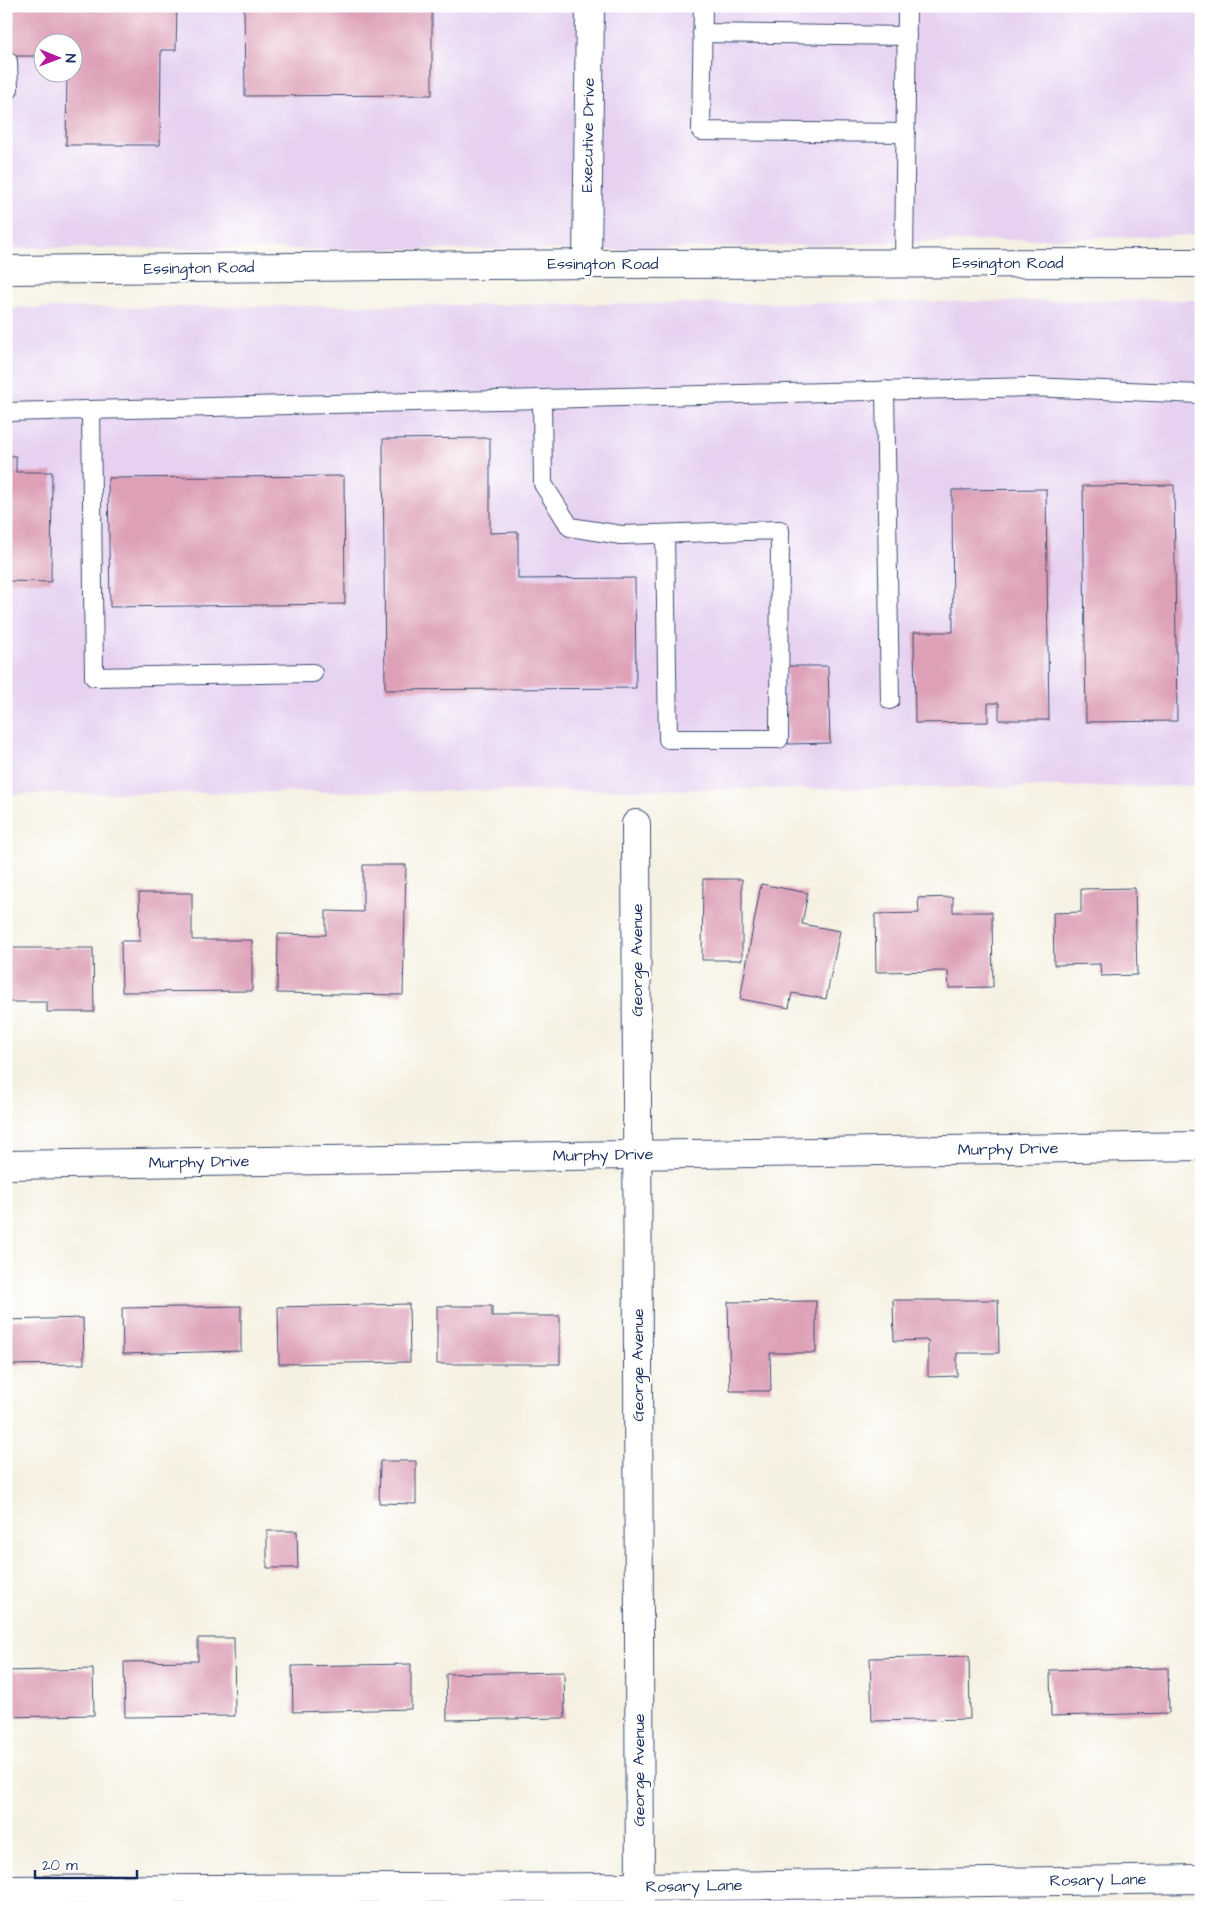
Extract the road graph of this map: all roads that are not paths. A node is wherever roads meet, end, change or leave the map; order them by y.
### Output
1 (590, 6) edge
2 (703, 6) edge
3 (907, 6) edge
4 (702, 33) junction
5 (907, 36) junction
6 (8, 60) dead end
7 (6, 94) edge
8 (906, 133) junction
9 (1201, 263) edge
10 (587, 264) junction
11 (904, 264) junction
12 (6, 270) edge
13 (885, 390) junction
14 (1201, 394) edge
15 (542, 399) junction
16 (91, 410) junction
17 (6, 412) edge
18 (665, 534) junction
19 (313, 673) dead end
20 (890, 700) dead end
21 (636, 824) dead end
22 (1201, 1146) edge
23 (637, 1154) junction
24 (6, 1165) edge
25 (1201, 1878) edge
26 (6, 1890) edge
27 (640, 1897) edge

1 - 10 street, Executive Drive
2 - 4 lane
3 - 5 lane
4 - 5 lane
4 - 8 lane
5 - 8 lane
6 - 7 lane
8 - 11 lane
9 - 11 street, Essington Road
10 - 11 street, Essington Road
10 - 12 street, Essington Road
13 - 14 lane
13 - 15 lane
13 - 20 lane
15 - 16 lane
15 - 18 lane
16 - 17 lane
16 - 19 lane
18 - 18 lane
21 - 23 street, George Avenue
22 - 23 street, Murphy Drive
23 - 24 street, Murphy Drive
23 - 27 street, George Avenue
25 - 27 street, Rosary Lane
26 - 27 street, Rosary Lane

